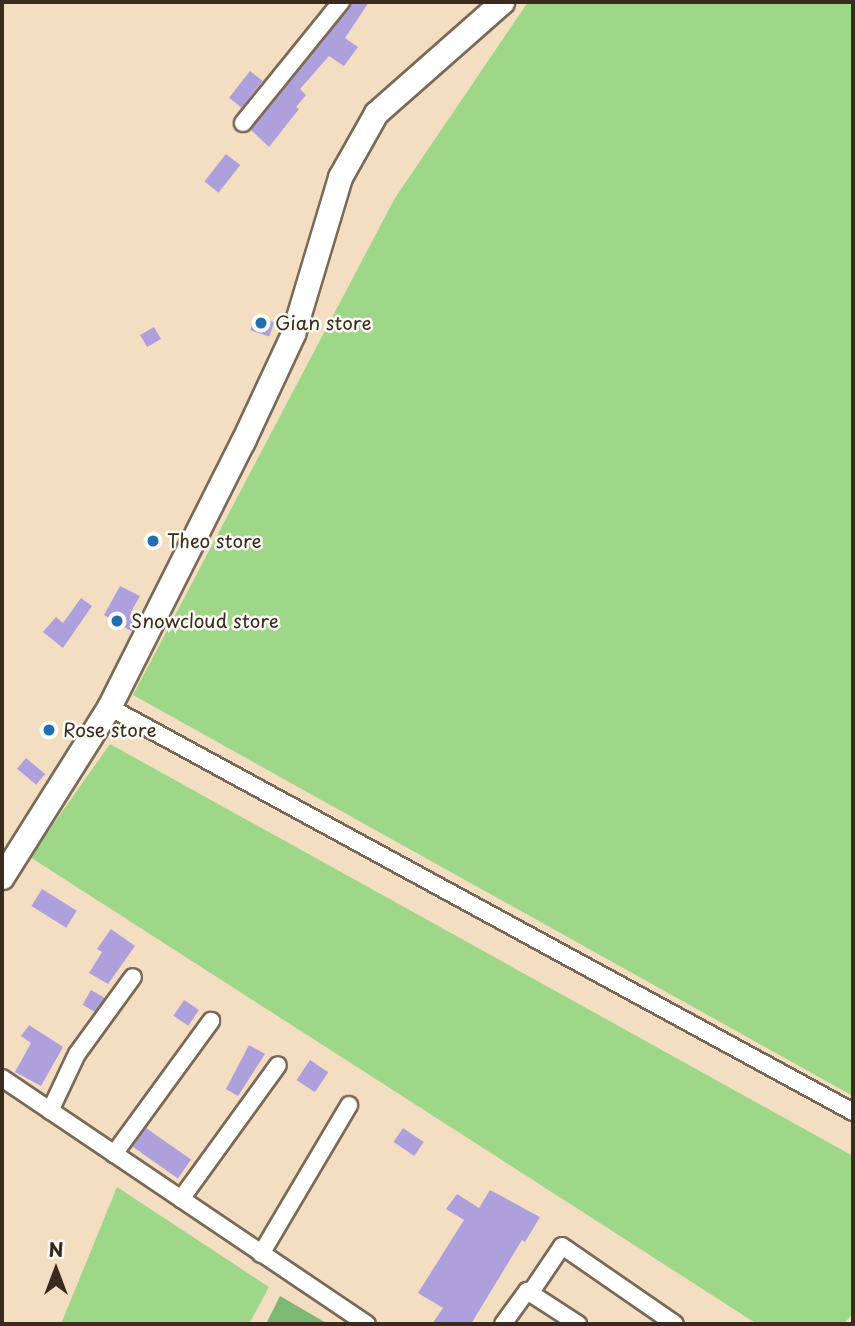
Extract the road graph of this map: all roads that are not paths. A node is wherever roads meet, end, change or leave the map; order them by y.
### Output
1 (341, 2) edge
2 (502, 2) edge
3 (243, 123) dead end
4 (109, 707) junction
5 (2, 877) edge
6 (133, 977) dead end
7 (211, 1021) dead end
8 (278, 1065) dead end
9 (2, 1078) edge
10 (349, 1105) dead end
11 (50, 1111) junction
12 (853, 1112) edge
13 (114, 1154) junction
14 (181, 1199) junction
15 (261, 1254) junction
16 (531, 1292) junction
17 (367, 1324) edge
18 (503, 1324) edge
19 (578, 1324) edge
20 (675, 1324) edge

1 - 3 street
2 - 4 street
4 - 5 street
4 - 12 street
6 - 11 street
7 - 13 street
8 - 14 street
9 - 11 street
10 - 15 street
11 - 13 street
13 - 14 street
14 - 15 street
15 - 17 street
16 - 18 street
16 - 19 street
16 - 20 street

